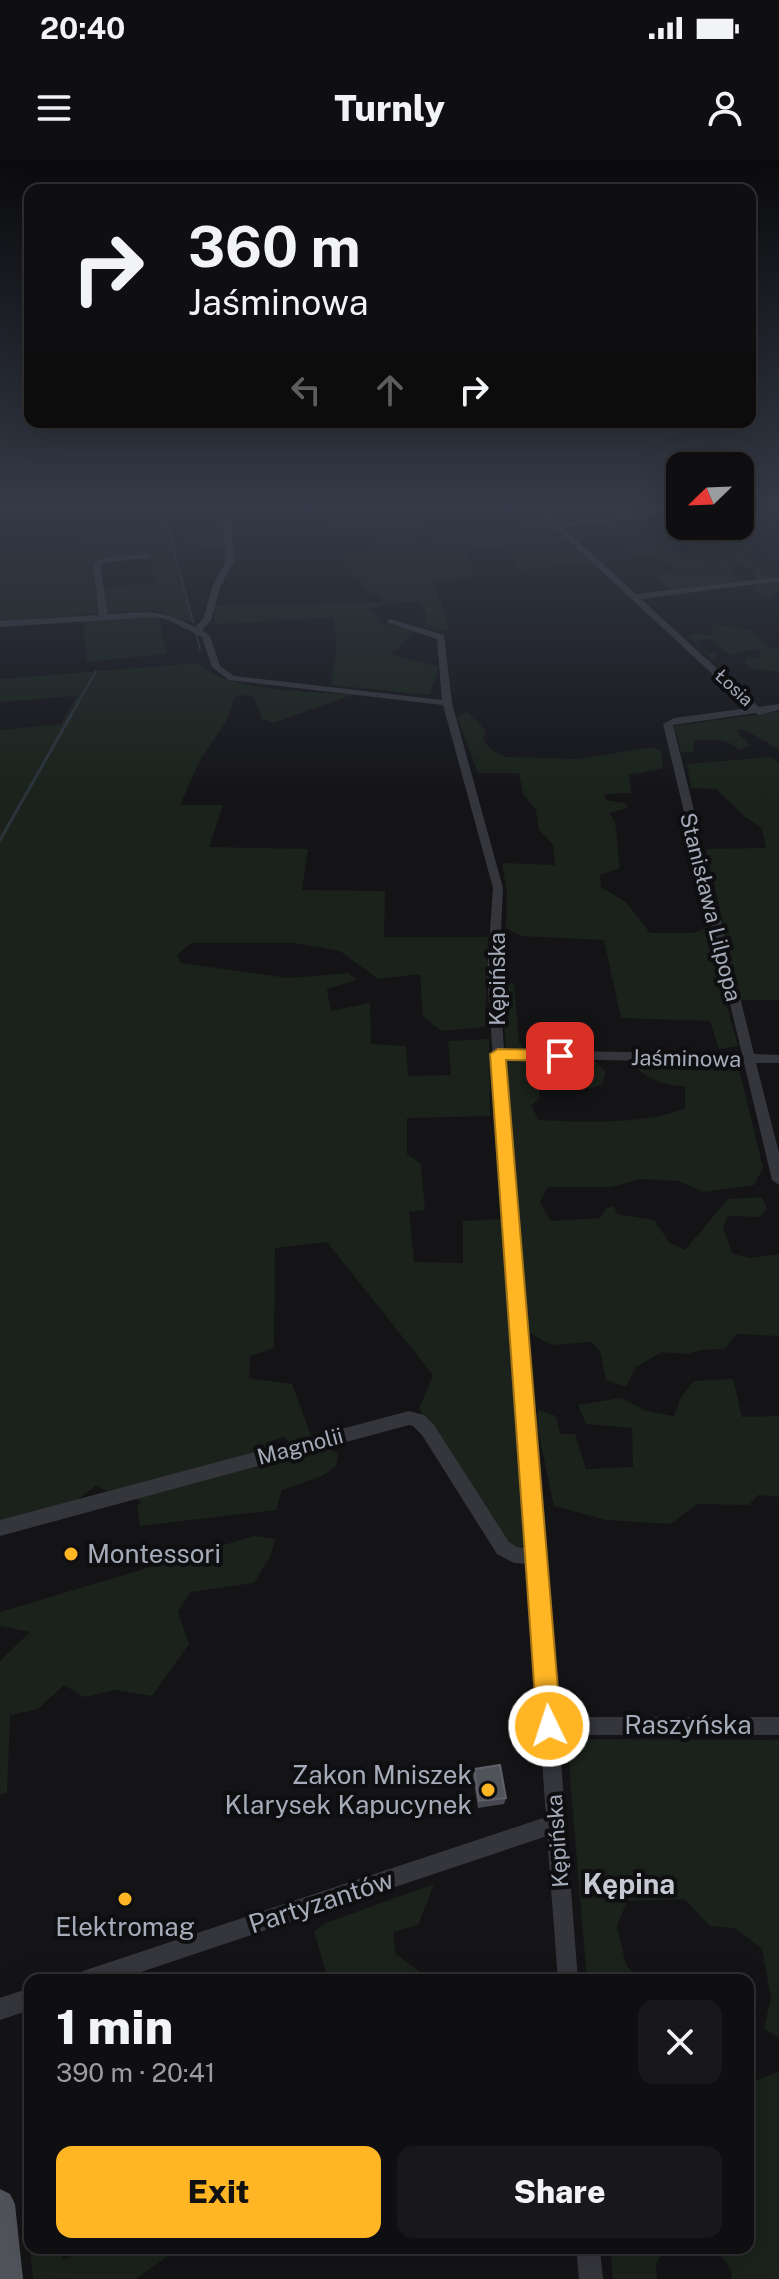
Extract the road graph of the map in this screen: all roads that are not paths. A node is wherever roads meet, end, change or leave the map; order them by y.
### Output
1 (102, 602) edge
2 (212, 602) edge
3 (640, 602) edge
4 (104, 617) junction
5 (390, 622) dead end
6 (0, 624) edge
7 (197, 630) junction
8 (447, 703) junction
9 (779, 707) edge
10 (759, 712) junction
11 (498, 1054) junction
12 (748, 1059) junction
13 (779, 1059) edge
14 (779, 1180) edge
15 (0, 1528) edge
16 (536, 1557) junction
17 (549, 1726) junction
18 (779, 1726) edge
19 (555, 1824) junction
20 (104, 1974) edge
21 (568, 1974) edge
22 (24, 2001) edge
23 (0, 2009) edge
24 (0, 2204) edge
25 (589, 2254) edge
26 (8, 2279) edge
27 (591, 2279) edge

1 - 4 street
2 - 7 street
3 - 10 street, Łosia
4 - 6 street
4 - 7 street
5 - 8 street, Kępińska
7 - 8 street
8 - 11 street, Kępińska
9 - 10 street
10 - 12 street, Stanisława Lilpopa
11 - 12 street, Jaśminowa
11 - 16 street, Kępińska
12 - 13 street, Jaśminowa
12 - 14 street, Stanisława Lilpopa
15 - 16 street, Magnolii
16 - 17 street, Kępińska
17 - 18 street, Raszyńska
17 - 19 street, Kępińska
19 - 20 street, Partyzantów
19 - 21 street, Kępińska
22 - 23 street
24 - 26 main road
25 - 27 street

